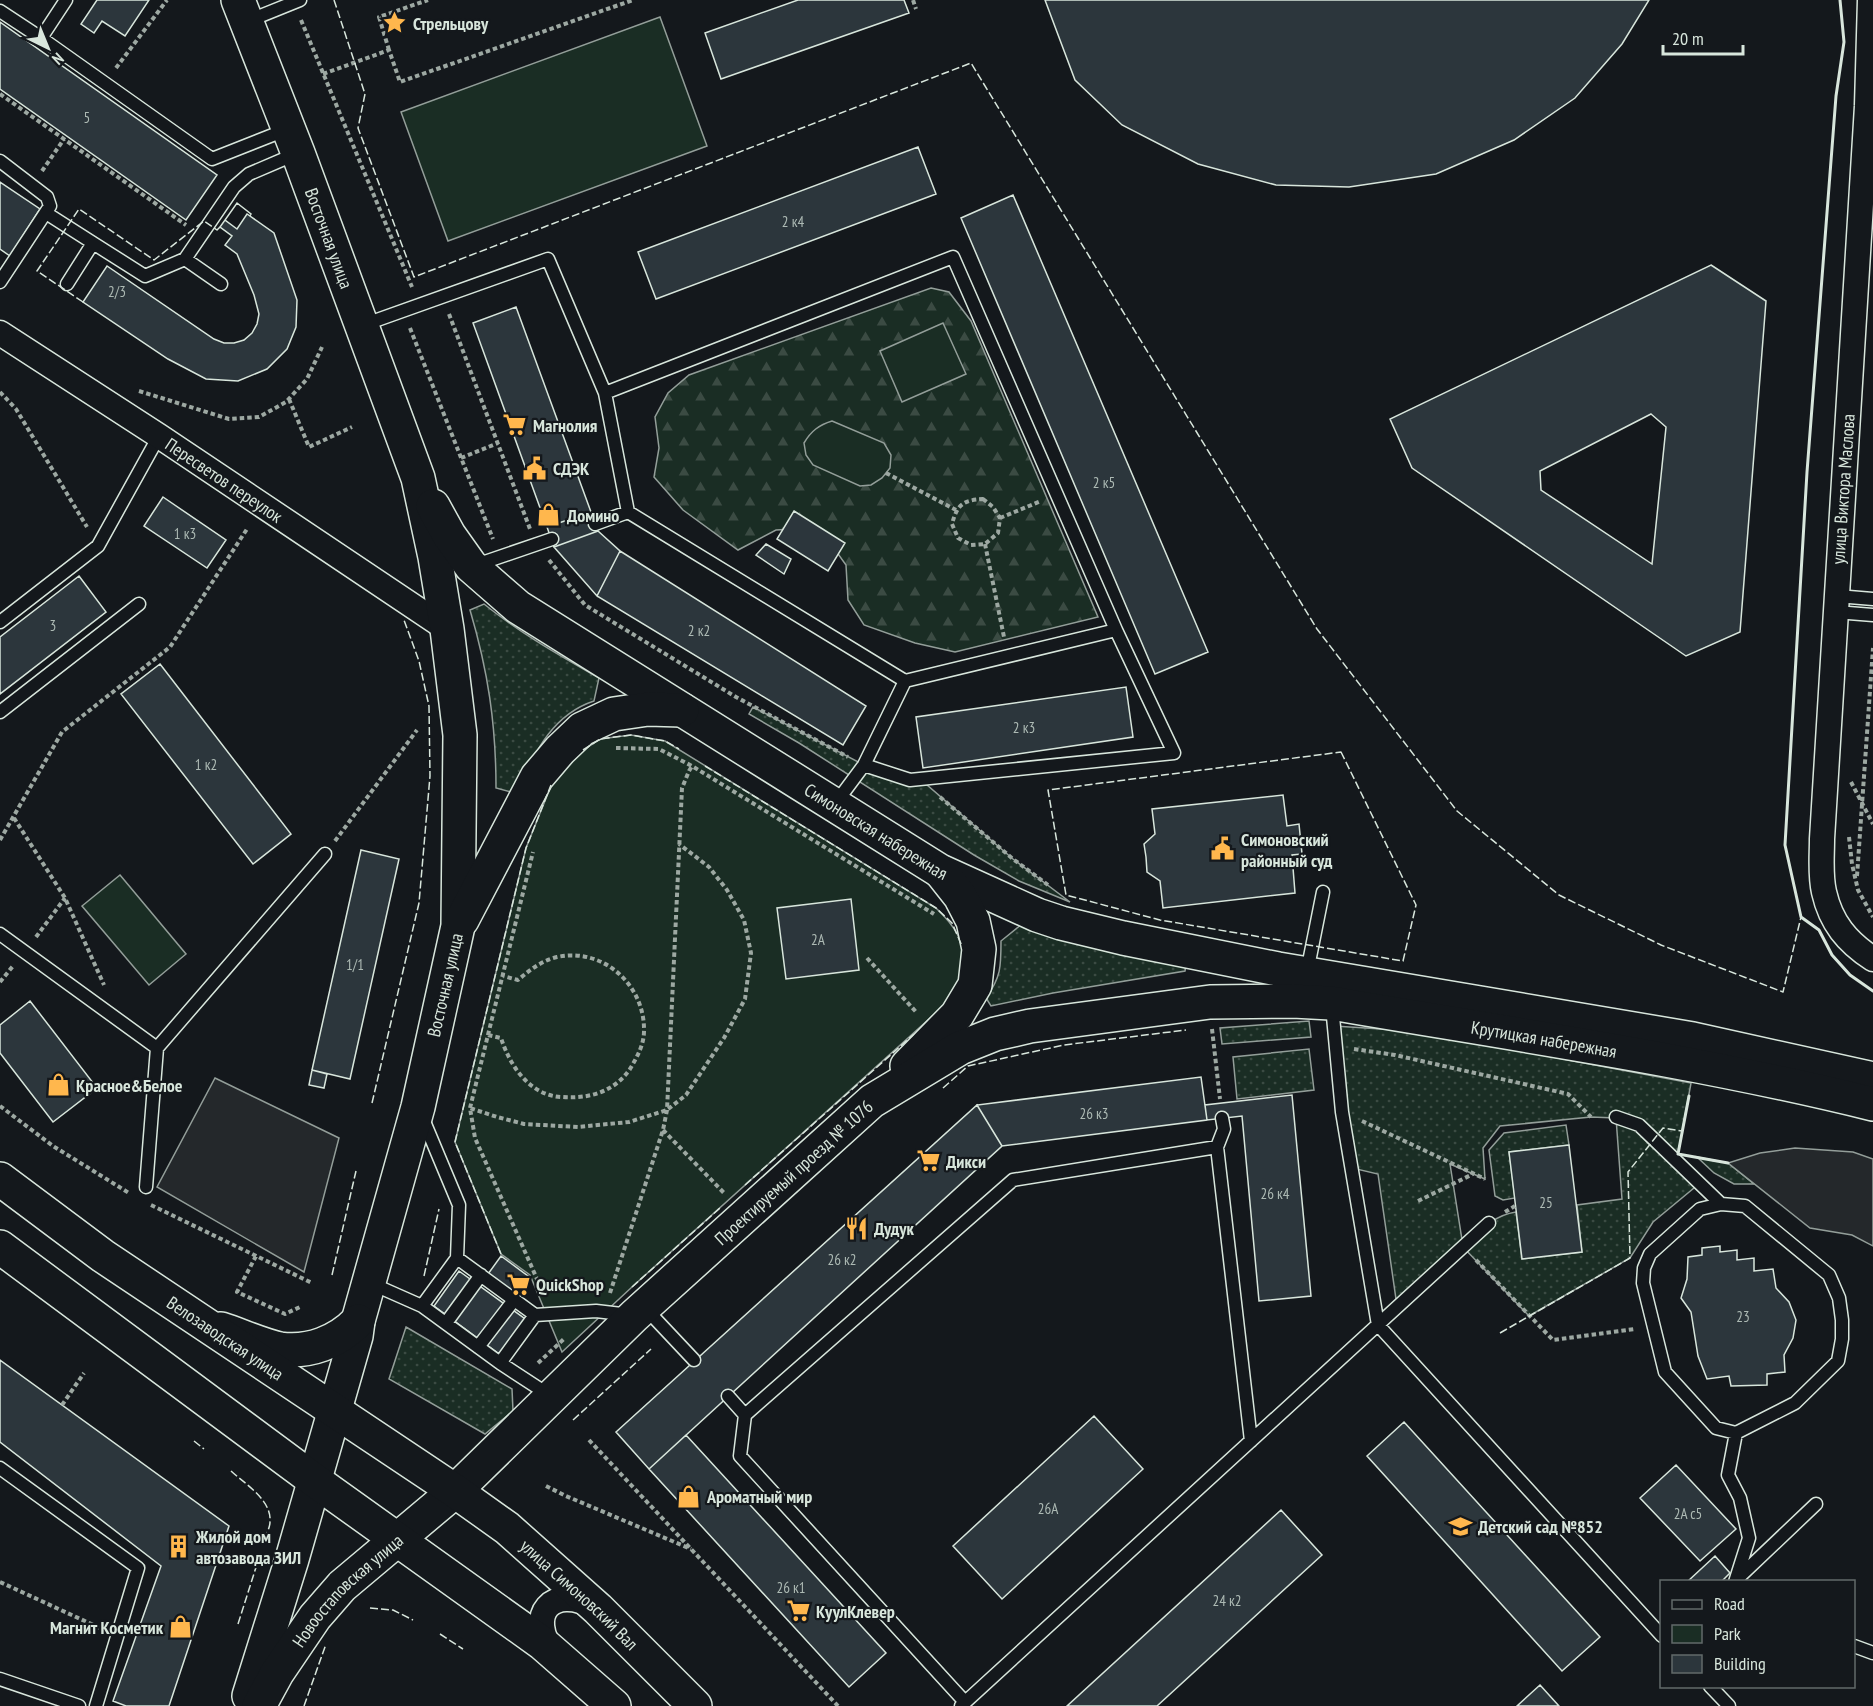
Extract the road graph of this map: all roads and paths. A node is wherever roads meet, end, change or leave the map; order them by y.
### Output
1 (66, 0) edge
2 (167, 0) edge
3 (428, 0) edge
4 (633, 0) edge
5 (913, 0) edge
6 (1870, 0) edge
7 (297, 1) edge
8 (916, 9) dead end
9 (0, 11) edge
10 (242, 11) edge
11 (41, 38) junction
12 (389, 50) junction
13 (323, 74) junction
14 (105, 83) junction
15 (0, 94) edge
16 (64, 140) junction
17 (293, 141) junction
18 (0, 161) edge
19 (32, 184) junction
20 (46, 213) junction
21 (191, 218) dead end
22 (93, 243) junction
23 (185, 259) junction
24 (0, 282) edge
25 (67, 284) dead end
26 (221, 284) dead end
27 (420, 305) junction
28 (403, 311) junction
29 (362, 326) junction
30 (0, 333) edge
31 (322, 347) dead end
32 (131, 388) dead end
33 (0, 392) edge
34 (605, 393) junction
35 (289, 399) junction
36 (352, 427) dead end
37 (159, 436) junction
38 (498, 443) dead end
39 (461, 458) junction
40 (886, 473) dead end
41 (418, 478) junction
42 (1057, 495) junction
43 (956, 510) junction
44 (628, 512) junction
45 (1000, 518) junction
46 (595, 524) dead end
47 (247, 529) dead end
48 (552, 539) dead end
49 (985, 544) junction
50 (98, 546) junction
51 (485, 561) junction
52 (1873, 599) edge
53 (139, 604) dead end
54 (1836, 604) junction
55 (1873, 615) edge
56 (0, 622) edge
57 (447, 629) junction
58 (1116, 630) junction
59 (1873, 648) edge
60 (1008, 656) junction
61 (905, 681) junction
62 (736, 697) dead end
63 (682, 710) junction
64 (0, 712) edge
65 (417, 730) dead end
66 (614, 748) dead end
67 (864, 765) junction
68 (693, 766) junction
69 (920, 779) junction
70 (834, 804) junction
71 (14, 817) junction
72 (0, 840) edge
73 (679, 844) junction
74 (534, 850) dead end
75 (325, 854) joint
76 (1852, 864) dead end
77 (940, 871) junction
78 (1857, 883) junction
79 (1051, 888) dead end
80 (1323, 892) dead end
81 (1873, 917) edge
82 (940, 920) dead end
83 (458, 926) junction
84 (0, 934) edge
85 (867, 958) dead end
86 (1873, 959) edge
87 (502, 976) junction
88 (1324, 984) junction
89 (1211, 1014) junction
90 (921, 1018) dead end
91 (121, 1021) junction
92 (488, 1035) junction
93 (1336, 1046) junction
94 (157, 1048) junction
95 (1873, 1079) edge
96 (872, 1101) junction
97 (1220, 1103) dead end
98 (1873, 1104) edge
99 (0, 1106) edge
100 (418, 1107) junction
101 (470, 1108) junction
102 (667, 1110) junction
103 (1342, 1112) junction
104 (1591, 1117) dead end
105 (1222, 1118) dead end
106 (1616, 1118) dead end
107 (663, 1130) junction
108 (1217, 1147) junction
109 (1473, 1173) junction
110 (0, 1179) edge
111 (1485, 1179) dead end
112 (146, 1187) dead end
113 (130, 1193) dead end
114 (725, 1194) dead end
115 (1418, 1201) dead end
116 (149, 1204) dead end
117 (1722, 1204) junction
118 (1489, 1223) dead end
119 (1463, 1246) junction
120 (0, 1247) edge
121 (256, 1256) junction
122 (457, 1258) junction
123 (481, 1275) junction
124 (369, 1282) junction
125 (312, 1283) dead end
126 (514, 1300) junction
127 (631, 1305) junction
128 (302, 1306) dead end
129 (422, 1306) junction
130 (596, 1311) junction
131 (535, 1315) junction
132 (553, 1315) junction
133 (358, 1321) junction
134 (446, 1323) junction
135 (206, 1324) junction
136 (1378, 1324) junction
137 (1653, 1327) junction
138 (564, 1340) junction
139 (478, 1347) junction
140 (694, 1360) dead end
141 (500, 1363) junction
142 (538, 1363) dead end
143 (84, 1373) dead end
144 (550, 1396) junction
145 (728, 1396) dead end
146 (62, 1405) dead end
147 (334, 1409) junction
148 (745, 1415) junction
149 (1736, 1433) junction
150 (589, 1440) dead end
151 (1251, 1441) junction
152 (0, 1468) edge
153 (314, 1480) junction
154 (546, 1486) dead end
155 (455, 1491) junction
156 (1816, 1504) dead end
157 (398, 1540) junction
158 (692, 1549) junction
159 (1735, 1580) edge
160 (1736, 1580) edge
161 (0, 1582) edge
162 (598, 1609) junction
163 (1660, 1634) edge
164 (117, 1636) junction
165 (1855, 1646) edge
166 (1873, 1653) edge
167 (554, 1654) junction
168 (0, 1679) edge
169 (1712, 1688) edge
170 (963, 1704) edge
171 (79, 1706) edge
172 (96, 1706) edge
173 (246, 1706) edge
174 (259, 1706) edge
175 (614, 1706) edge
176 (695, 1706) edge
177 (838, 1706) edge
178 (1729, 1706) edge

1 - 11 lane
2 - 14 path
3 - 12 path
4 - 12 path
5 - 8 path
6 - 54 street, улица Виктора Маслова
7 - 10 lane
7 - 13 path
9 - 11 lane
10 - 17 main road, Восточная улица
11 - 14 lane
12 - 13 path
13 - 27 path
14 - 17 lane
15 - 16 path
16 - 19 path
16 - 21 path
17 - 23 lane
17 - 29 main road, Восточная улица
18 - 19 lane
19 - 20 lane
20 - 22 lane
20 - 24 lane
22 - 23 lane
22 - 25 lane
23 - 26 lane
27 - 28 lane
27 - 34 lane
28 - 29 lane
28 - 39 path
29 - 41 main road, Восточная улица
30 - 37 street, Пересветов переулок
31 - 35 path
32 - 35 path
33 - 50 path
34 - 42 lane
34 - 44 lane
35 - 36 path
37 - 50 lane
37 - 57 street, Пересветов переулок
38 - 39 path
39 - 51 path
40 - 43 path
41 - 51 main road, Восточная улица
41 - 57 main road, Восточная улица
42 - 45 path
42 - 58 lane
43 - 45 path
43 - 49 path
44 - 46 lane
44 - 61 lane
45 - 49 path
47 - 71 path
48 - 51 lane
49 - 60 path
50 - 56 lane
51 - 63 main road, Симоновская набережная
52 - 54 lane
53 - 64 lane
54 - 55 lane
54 - 86 street, улица Виктора Маслова
57 - 83 main road, Восточная улица
58 - 60 lane
58 - 69 lane
59 - 78 path
60 - 61 lane
61 - 67 lane
62 - 67 path
63 - 70 main road, Симоновская набережная
63 - 83 main road
65 - 75 path
66 - 68 path
67 - 69 lane
67 - 70 lane
68 - 73 path
68 - 82 path
69 - 79 path
70 - 77 main road, Симоновская набережная
71 - 72 path
71 - 91 path
73 - 102 path
73 - 102 path
74 - 87 path
75 - 94 lane
76 - 78 path
77 - 88 main road, Симоновская набережная
77 - 96 main road
78 - 81 path
80 - 88 lane
83 - 100 main road, Восточная улица
84 - 91 lane
85 - 90 path
87 - 92 path
87 - 92 path
88 - 89 main road, Крутицкая набережная
88 - 93 lane
88 - 95 main road, Крутицкая набережная
88 - 98 main road, Крутицкая набережная
89 - 96 main road, Проектируемый проезд № 1076
89 - 97 path
91 - 94 lane
92 - 101 path
93 - 103 lane
93 - 104 path
94 - 112 lane
96 - 127 main road, Проектируемый проезд № 1076
99 - 113 path
100 - 122 lane
100 - 124 main road, Восточная улица
101 - 102 path
101 - 132 path
102 - 107 path
103 - 109 path
103 - 136 lane
105 - 108 lane
106 - 117 lane
107 - 114 path
107 - 127 path
108 - 148 lane
108 - 151 lane
109 - 111 path
109 - 115 path
110 - 135 main road, Велозаводская улица
116 - 121 path
117 - 137 lane
117 - 149 lane
118 - 119 lane
119 - 136 lane
119 - 137 path
120 - 153 main road
121 - 125 path
121 - 128 path
122 - 123 lane
122 - 129 lane
123 - 126 lane
123 - 134 lane
124 - 129 lane
124 - 133 main road, Восточная улица
126 - 131 lane
126 - 139 lane
127 - 130 lane
127 - 140 lane
127 - 144 main road, Проектируемый проезд № 1076
129 - 134 lane
130 - 132 lane
130 - 138 path
131 - 132 lane
131 - 141 lane
132 - 138 path
133 - 135 main road
133 - 147 main road, Восточная улица
134 - 139 lane
135 - 147 main road, Велозаводская улица
136 - 151 lane
136 - 163 lane
137 - 149 lane
138 - 142 path
139 - 141 lane
141 - 144 lane
143 - 146 path
144 - 155 main road, Проектируемый проезд № 1076
145 - 148 lane
147 - 153 main road, Восточная улица
147 - 155 main road, Велозаводская улица
148 - 170 lane
149 - 159 lane
150 - 158 path
151 - 170 lane
152 - 164 lane
153 - 157 main road
153 - 173 main road, Новоостаповская улица
154 - 158 path
155 - 157 main road, Новоостаповская улица
155 - 162 main road, улица Симоновский Вал
156 - 160 lane
157 - 167 main road
157 - 174 main road, Новоостаповская улица
158 - 177 path
161 - 164 path
162 - 167 street
162 - 176 main road, улица Симоновский Вал
164 - 172 lane
165 - 166 lane
167 - 175 main road
168 - 171 lane
169 - 178 lane

